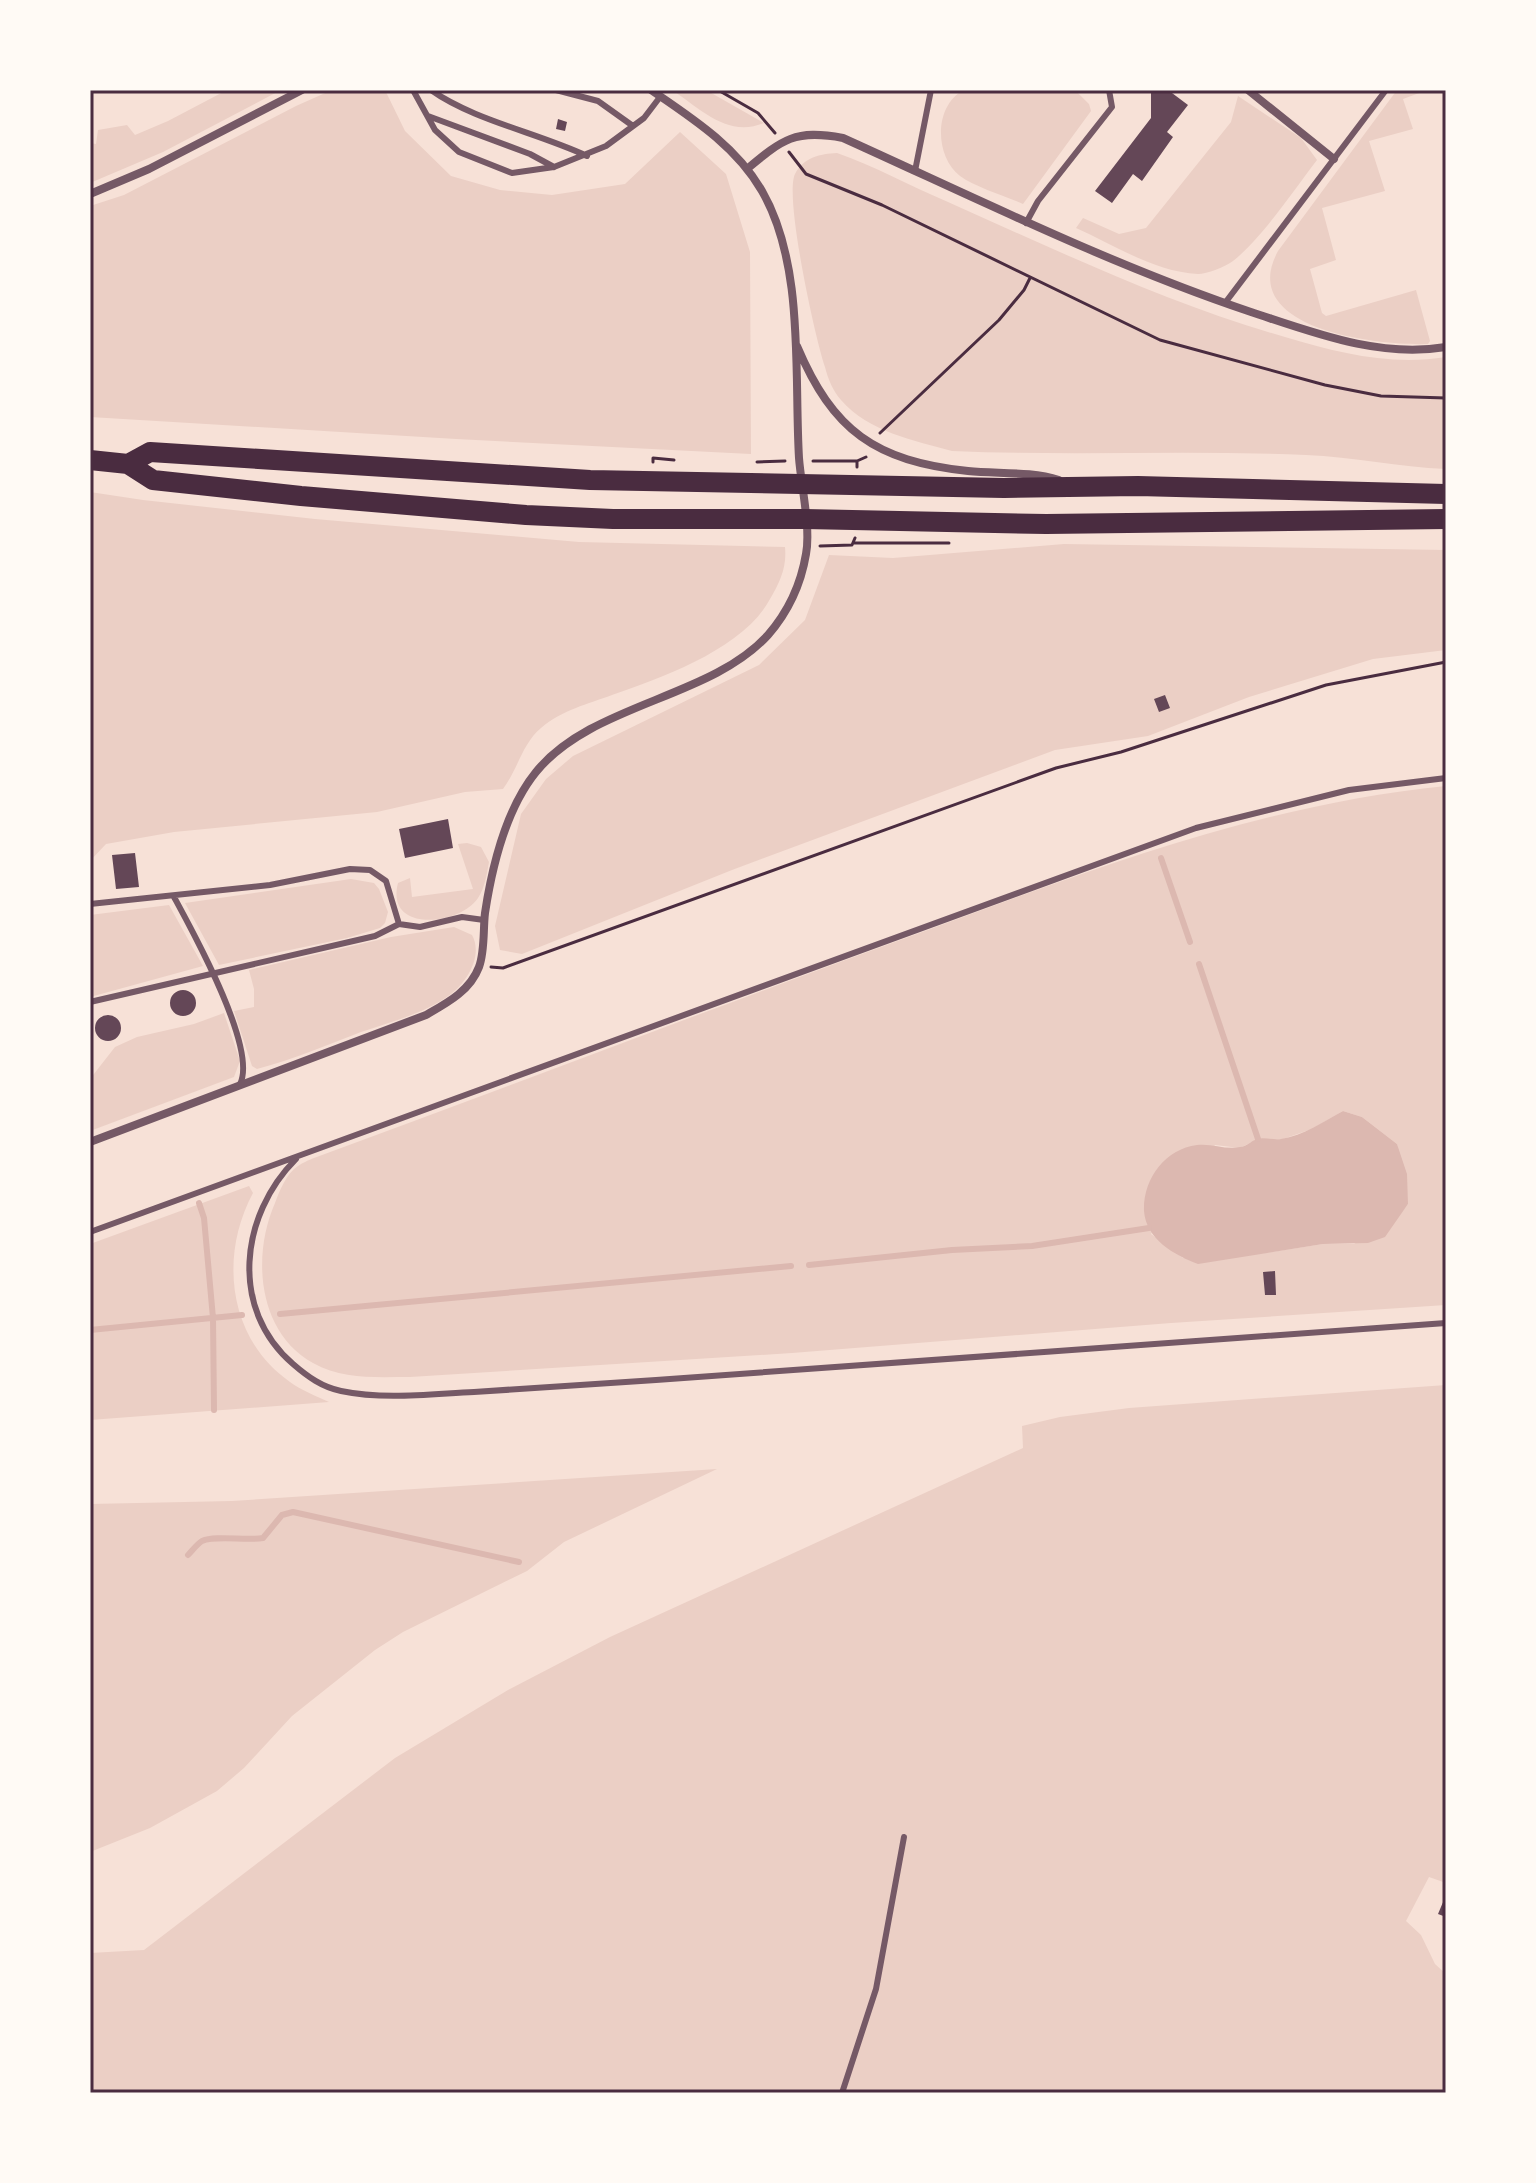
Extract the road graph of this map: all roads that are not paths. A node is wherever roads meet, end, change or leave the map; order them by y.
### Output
1 (302, 90) edge
2 (413, 90) edge
3 (431, 90) edge
4 (556, 90) edge
5 (651, 90) edge
6 (931, 90) edge
7 (1109, 90) edge
8 (1248, 90) edge
9 (1386, 90) edge
10 (660, 97) junction
11 (426, 116) junction
12 (633, 126) junction
13 (587, 156) junction
14 (1334, 159) junction
15 (554, 167) junction
16 (747, 169) junction
17 (915, 171) junction
18 (90, 194) edge
19 (1026, 223) junction
20 (1225, 303) junction
21 (795, 342) junction
22 (1446, 347) edge
23 (90, 460) edge
24 (128, 464) junction
25 (802, 485) junction
26 (1083, 487) junction
27 (1440, 494) edge
28 (805, 519) junction
29 (1440, 520) edge
30 (1446, 778) edge
31 (174, 897) junction
32 (90, 904) edge
33 (484, 920) junction
34 (399, 924) junction
35 (213, 972) junction
36 (90, 1002) edge
37 (240, 1084) junction
38 (90, 1142) edge
39 (298, 1156) junction
40 (90, 1232) edge
41 (1446, 1323) edge
42 (904, 1837) dead end
43 (842, 2093) edge

1 - 18 street
2 - 11 lane
3 - 13 lane
4 - 12 lane
5 - 10 street
6 - 17 lane
7 - 19 lane
8 - 14 street
9 - 14 lane
10 - 12 lane
10 - 16 street
11 - 15 lane
11 - 15 lane
12 - 13 lane
13 - 15 lane
14 - 20 lane
16 - 17 street
16 - 21 street
17 - 19 street
19 - 20 street
20 - 22 street
21 - 25 street
21 - 26 street
23 - 24 highway
24 - 25 highway
24 - 28 highway
25 - 26 highway
25 - 28 street
26 - 27 highway
28 - 29 highway
28 - 33 street
30 - 39 lane
31 - 32 lane
31 - 34 lane
31 - 35 lane
33 - 34 lane
33 - 37 street
34 - 35 lane
35 - 36 lane
35 - 37 lane
37 - 38 street
39 - 40 lane
39 - 41 lane
42 - 43 lane

